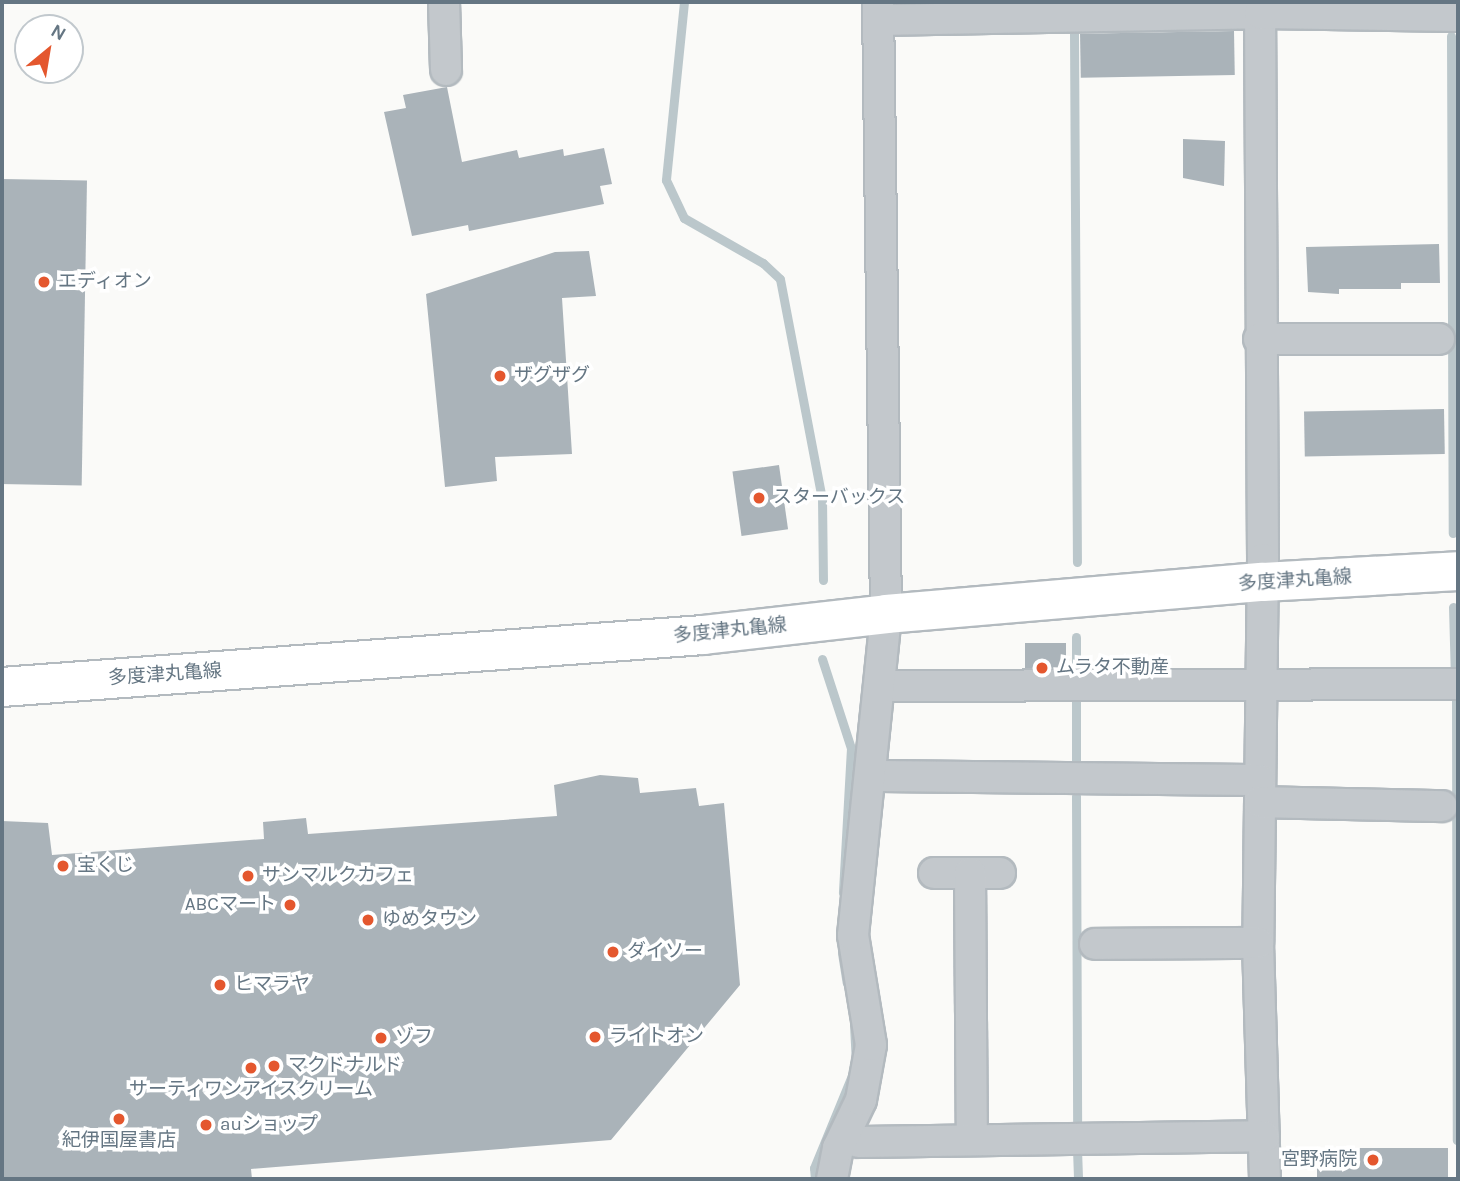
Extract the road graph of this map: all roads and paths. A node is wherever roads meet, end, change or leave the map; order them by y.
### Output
1 (444, 2) edge
2 (1260, 7) edge
3 (878, 11) edge
4 (1458, 16) edge
5 (446, 69) dead end
6 (1259, 339) junction
7 (1439, 339) dead end
8 (1458, 571) edge
9 (1262, 582) junction
10 (886, 614) junction
11 (1458, 684) edge
12 (1261, 685) junction
13 (882, 686) junction
14 (2, 687) edge
15 (872, 776) junction
16 (1260, 791) junction
17 (1442, 806) dead end
18 (934, 873) dead end
19 (970, 873) junction
20 (1000, 873) dead end
21 (1258, 943) junction
22 (1095, 944) dead end
23 (1264, 1136) junction
24 (972, 1140) junction
25 (858, 1142) dead end
26 (832, 1179) edge
27 (1265, 1179) edge

1 - 5 street
2 - 3 street
2 - 4 street
2 - 6 street
3 - 10 street
6 - 7 street
6 - 9 street
8 - 9 main road, 多度津丸亀線
9 - 10 main road, 多度津丸亀線
9 - 12 street
10 - 13 street
10 - 14 main road, 多度津丸亀線
11 - 12 street
12 - 13 street
12 - 16 street
13 - 15 street
15 - 16 street
15 - 26 street
16 - 17 street
16 - 21 street
18 - 19 street
19 - 20 street
19 - 24 street
21 - 22 street
21 - 23 street
23 - 24 street
23 - 27 street
24 - 25 street

